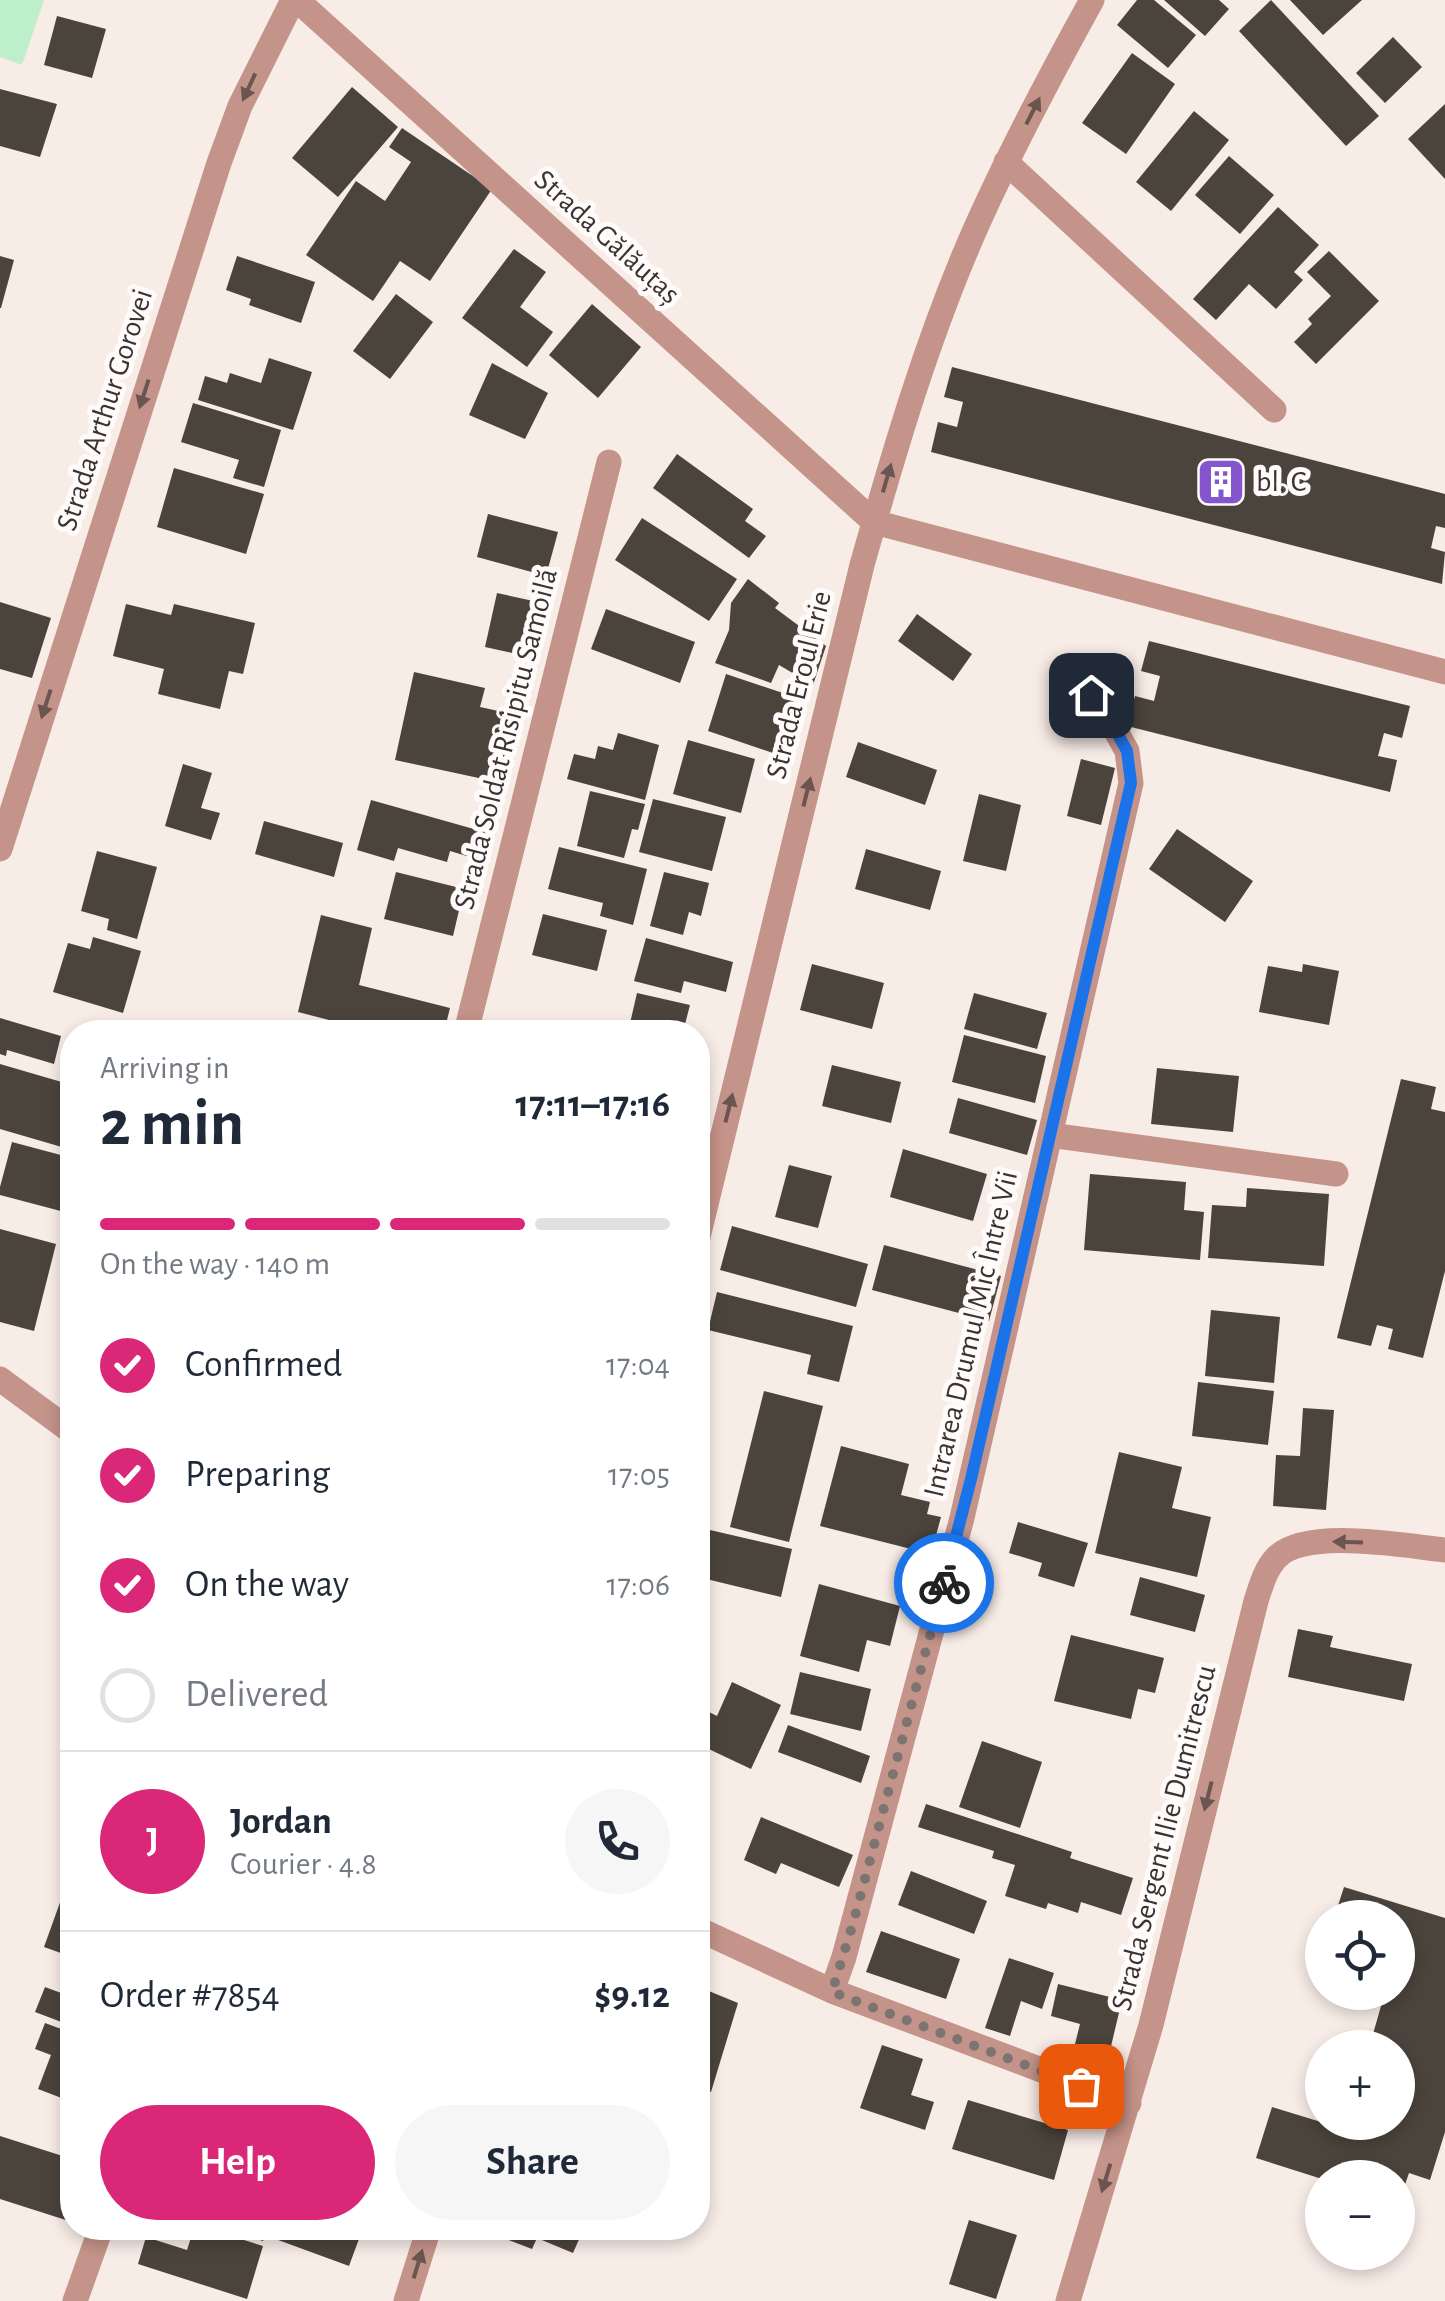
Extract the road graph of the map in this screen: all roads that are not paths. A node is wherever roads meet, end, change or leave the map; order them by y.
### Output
1 (295, 0) edge
2 (1092, 0) edge
3 (1006, 162) junction
4 (1274, 410) dead end
5 (609, 462) dead end
6 (874, 522) junction
7 (1445, 672) edge
8 (1091, 695) dead end
9 (0, 849) edge
10 (469, 1020) edge
11 (1050, 1135) junction
12 (1336, 1174) dead end
13 (710, 1188) edge
14 (0, 1379) edge
15 (60, 1423) edge
16 (1445, 1550) edge
17 (710, 1935) edge
18 (832, 1992) junction
19 (1129, 2103) junction
20 (97, 2240) edge
21 (425, 2240) edge
22 (75, 2301) edge
23 (406, 2301) edge
24 (1068, 2301) edge

1 - 6 street, Strada Gălăuțaș
1 -> 9 street, Strada Arthur Gorovei
3 -> 2 street, Strada Eroul Erie
3 - 4 street
6 -> 3 street, Strada Eroul Erie
5 - 10 street, Strada Soldat Risipitu Samoilă
6 - 7 street
13 -> 6 street, Strada Eroul Erie
8 - 11 street, Intrarea Drumul Mic Între Vii
11 - 12 street
11 - 18 street, Intrarea Drumul Mic Între Vii
14 - 15 street
16 -> 19 street, Strada Sergent Ilie Dumitrescu
17 - 18 street
18 - 19 street
19 -> 24 street, Strada Sergent Ilie Dumitrescu
20 - 22 street
23 -> 21 street

